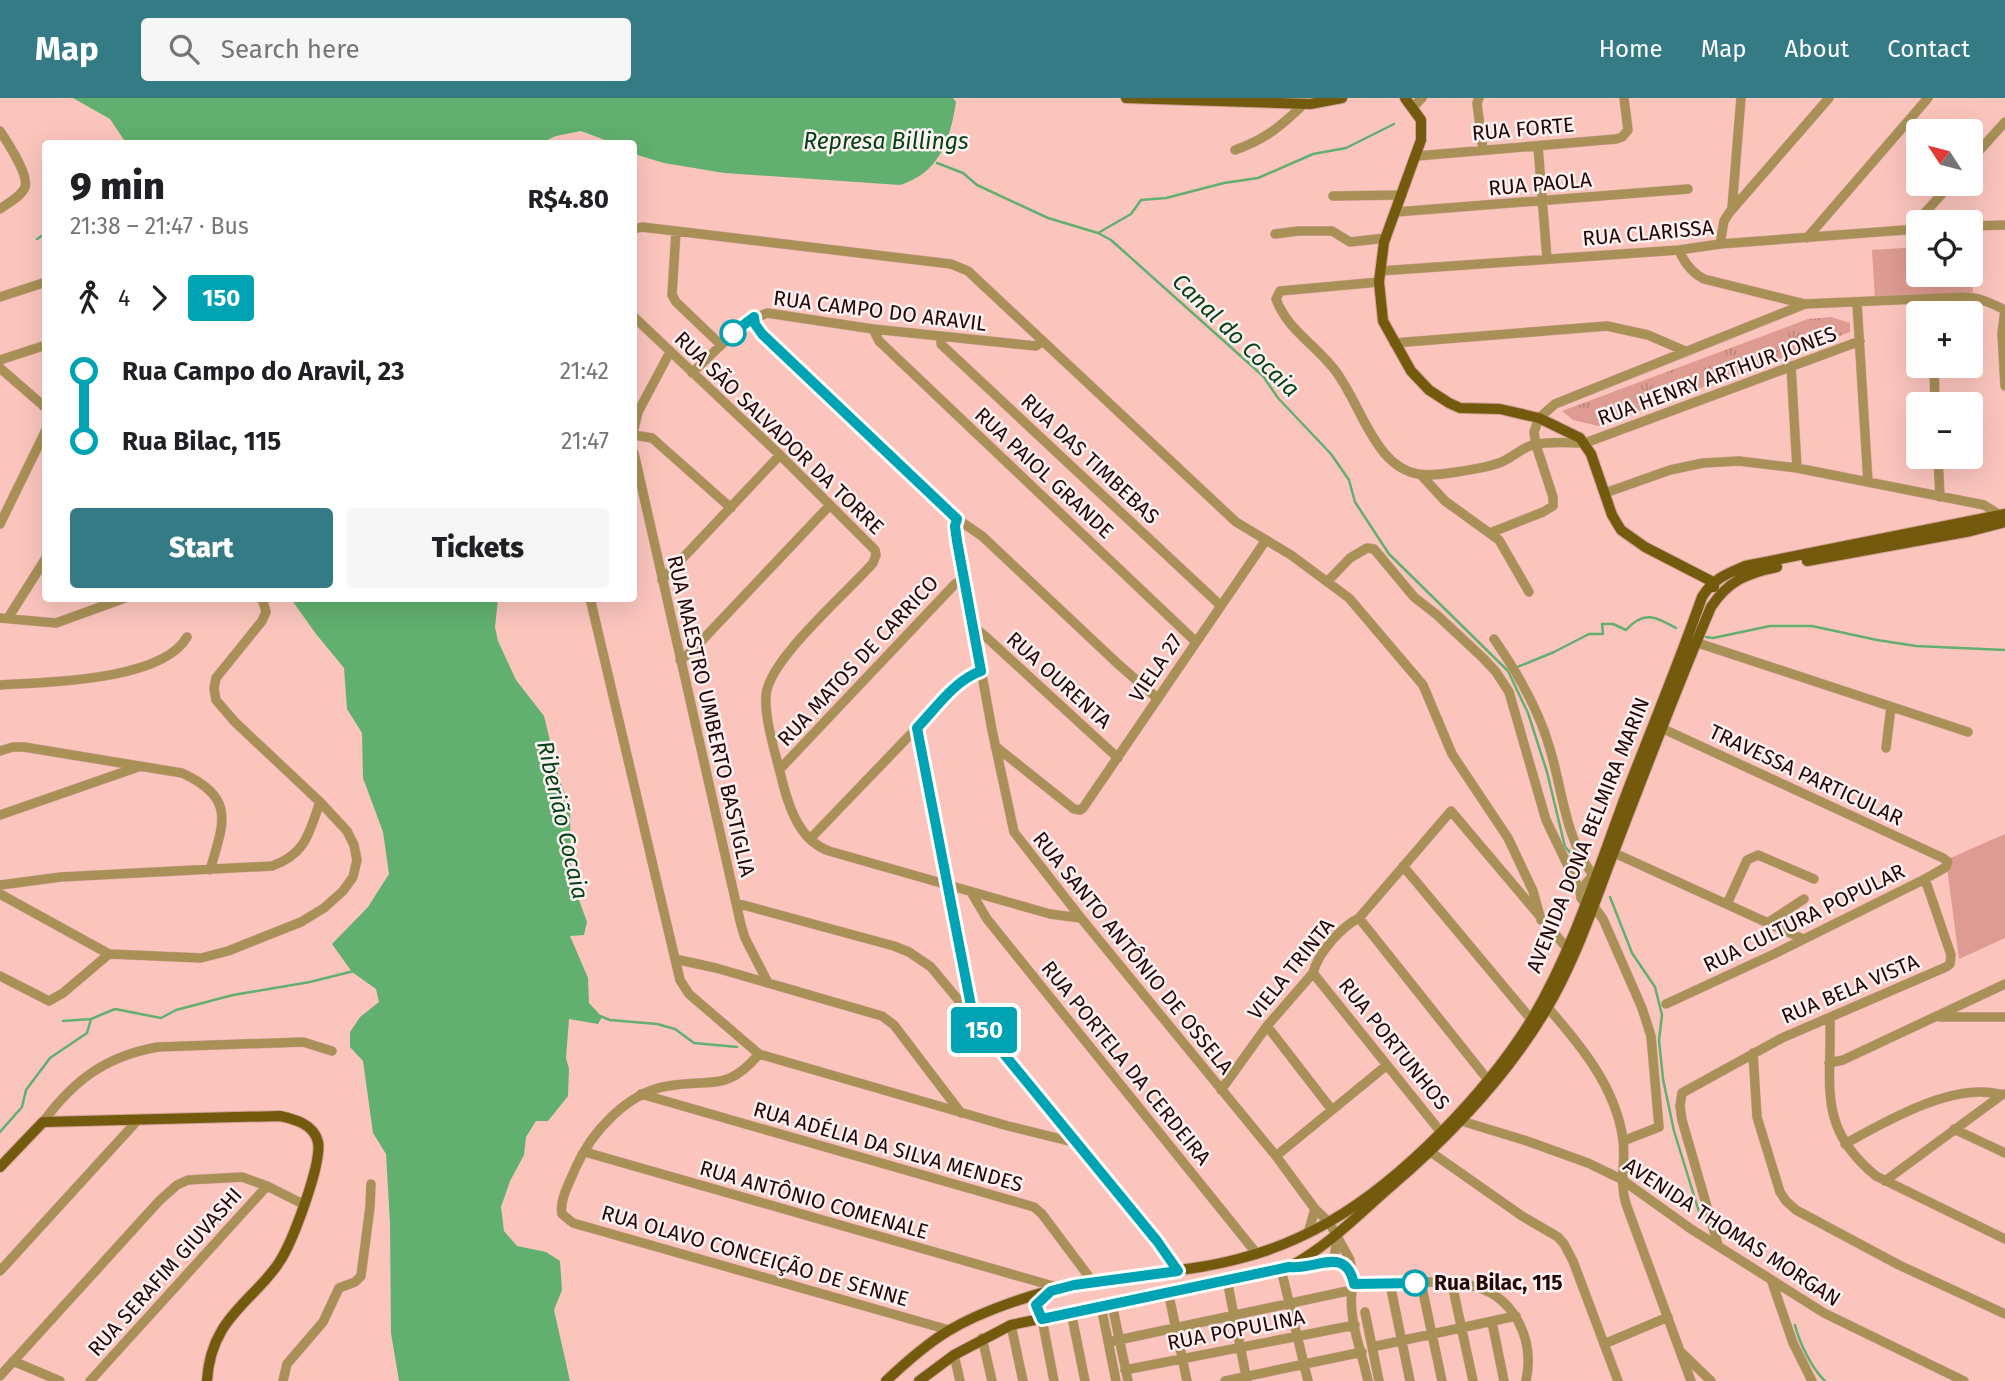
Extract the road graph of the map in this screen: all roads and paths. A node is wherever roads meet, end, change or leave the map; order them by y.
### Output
1 (1126, 98) edge
2 (1342, 98) edge
3 (1422, 98) edge
4 (1479, 98) edge
5 (1624, 98) edge
6 (1741, 98) edge
7 (1829, 98) edge
8 (1928, 98) edge
9 (1214, 99) edge
10 (1409, 103) edge
11 (1304, 104) junction
12 (2005, 122) edge
13 (0, 131) edge
14 (1538, 146) junction
15 (1983, 147) edge
16 (1235, 150) dead end
17 (1483, 150) junction
18 (1417, 156) junction
19 (1688, 188) dead end
20 (1402, 195) junction
21 (1333, 196) dead end
22 (1941, 196) edge
23 (1543, 202) junction
24 (1732, 208) junction
25 (0, 209) edge
26 (1930, 210) edge
27 (1396, 212) junction
28 (2005, 225) edge
29 (1983, 226) edge
30 (637, 228) edge
31 (1906, 230) edge
32 (676, 231) junction
33 (1275, 234) dead end
34 (1386, 238) junction
35 (1807, 238) junction
36 (1720, 244) junction
37 (1679, 250) junction
38 (1547, 259) junction
39 (1379, 276) junction
40 (42, 283) edge
41 (0, 297) edge
42 (1930, 299) joint
43 (1857, 303) junction
44 (1805, 304) junction
45 (2005, 310) edge
46 (754, 317) junction
47 (637, 320) edge
48 (873, 329) junction
49 (941, 337) junction
50 (1042, 341) junction
51 (1860, 341) junction
52 (1394, 343) junction
53 (721, 345) junction
54 (42, 346) edge
55 (1685, 351) junction
56 (670, 352) junction
57 (0, 360) edge
58 (1791, 366) junction
59 (0, 368) edge
60 (692, 373) junction
61 (2005, 386) edge
62 (42, 405) edge
63 (637, 417) edge
64 (1539, 418) junction
65 (637, 433) edge
66 (42, 437) edge
67 (1585, 443) junction
68 (1536, 445) junction
69 (780, 455) junction
70 (1797, 468) junction
71 (1939, 469) edge
72 (1422, 476) junction
73 (1868, 482) junction
74 (637, 486) edge
75 (1605, 493) junction
76 (1940, 496) junction
77 (830, 505) junction
78 (731, 508) junction
79 (1998, 517) edge
80 (957, 519) junction
81 (0, 524) edge
82 (1489, 533) junction
83 (1266, 540) junction
84 (42, 564) edge
85 (963, 579) junction
86 (663, 580) junction
87 (1327, 582) junction
88 (1710, 586) junction
89 (1529, 592) dead end
90 (114, 602) edge
91 (263, 602) edge
92 (591, 602) edge
93 (1220, 605) junction
94 (1711, 607) junction
95 (4, 618) edge
96 (974, 633) junction
97 (187, 637) dead end
98 (1493, 639) dead end
99 (1195, 641) junction
100 (1692, 641) junction
101 (680, 660) junction
102 (981, 671) junction
103 (0, 685) edge
104 (1157, 698) junction
105 (1891, 707) junction
106 (1658, 727) junction
107 (917, 728) junction
108 (1968, 732) dead end
109 (995, 746) junction
110 (1886, 748) dead end
111 (0, 751) edge
112 (1118, 758) junction
113 (143, 765) junction
114 (780, 769) junction
115 (320, 802) junction
116 (0, 814) edge
117 (810, 839) junction
118 (1610, 851) junction
119 (1943, 858) joint
120 (1403, 866) junction
121 (210, 870) junction
122 (1598, 876) junction
123 (1925, 878) junction
124 (1814, 879) dead end
125 (0, 884) edge
126 (948, 884) junction
127 (1580, 891) junction
128 (971, 892) junction
129 (0, 894) edge
130 (1804, 899) dead end
131 (736, 903) junction
132 (1727, 904) junction
133 (1590, 906) junction
134 (1081, 918) junction
135 (1359, 918) junction
136 (1541, 920) junction
137 (1769, 922) junction
138 (1803, 940) junction
139 (1569, 952) junction
140 (109, 954) junction
141 (675, 959) junction
142 (1313, 973) junction
143 (0, 976) edge
144 (768, 983) junction
145 (2005, 984) edge
146 (1545, 1004) junction
147 (1666, 1004) dead end
148 (973, 1016) junction
149 (1937, 1017) junction
150 (2005, 1017) edge
151 (1830, 1018) junction
152 (1534, 1022) junction
153 (1267, 1026) junction
154 (332, 1051) dead end
155 (1754, 1053) junction
156 (759, 1054) junction
157 (1829, 1063) junction
158 (1387, 1065) junction
159 (1490, 1083) junction
160 (1221, 1090) junction
161 (641, 1094) junction
162 (2003, 1094) edge
163 (1332, 1110) junction
164 (961, 1113) junction
165 (1459, 1117) junction
166 (136, 1121) junction
167 (43, 1122) junction
168 (1954, 1129) junction
169 (1443, 1134) junction
170 (1623, 1141) junction
171 (1077, 1143) junction
172 (1845, 1144) junction
173 (1428, 1150) junction
174 (585, 1152) junction
175 (2005, 1153) edge
176 (1276, 1156) junction
177 (0, 1167) edge
178 (1621, 1179) junction
179 (1885, 1181) junction
180 (371, 1184) dead end
181 (267, 1186) junction
182 (303, 1204) junction
183 (1315, 1209) junction
184 (1329, 1222) junction
185 (1308, 1233) junction
186 (1337, 1234) junction
187 (2005, 1239) edge
188 (1718, 1245) junction
189 (1257, 1254) junction
190 (1334, 1261) junction
191 (1285, 1268) junction
192 (1178, 1271) junction
193 (0, 1272) edge
194 (1352, 1272) junction
195 (1035, 1280) junction
196 (1227, 1280) junction
197 (1093, 1282) junction
198 (1772, 1282) junction
199 (1421, 1283) junction
200 (1390, 1284) junction
201 (1452, 1284) junction
202 (1353, 1287) junction
203 (1051, 1291) junction
204 (1168, 1291) junction
205 (1290, 1303) junction
206 (1005, 1305) junction
207 (1106, 1305) junction
208 (1071, 1312) junction
209 (1365, 1312) dead end
210 (2005, 1314) edge
211 (1234, 1316) junction
212 (1516, 1316) junction
213 (1668, 1317) junction
214 (1042, 1319) junction
215 (1027, 1320) junction
216 (1492, 1322) junction
217 (1012, 1325) junction
218 (1354, 1325) junction
219 (1177, 1328) junction
220 (1461, 1328) junction
221 (949, 1330) junction
222 (1432, 1334) junction
223 (1298, 1335) junction
224 (982, 1338) junction
225 (1119, 1340) junction
226 (1402, 1340) junction
227 (1109, 1342) junction
228 (1604, 1344) junction
229 (1241, 1347) junction
230 (1372, 1347) junction
231 (1362, 1352) junction
232 (1682, 1353) junction
233 (954, 1355) junction
234 (1183, 1359) junction
235 (13, 1361) junction
236 (1304, 1364) junction
237 (1125, 1370) junction
238 (0, 1376) edge
239 (925, 1379) edge
240 (1247, 1379) edge
241 (60, 1381) edge
242 (89, 1381) edge
243 (207, 1381) edge
244 (282, 1381) edge
245 (886, 1381) edge
246 (960, 1381) edge
247 (992, 1381) edge
248 (1023, 1381) edge
249 (1054, 1381) edge
250 (1085, 1381) edge
251 (1116, 1381) edge
252 (1128, 1381) edge
253 (1187, 1381) edge
254 (1225, 1381) edge
255 (1308, 1381) edge
256 (1368, 1381) edge
257 (1379, 1381) edge
258 (1410, 1381) edge
259 (1442, 1381) edge
260 (1473, 1381) edge
261 (1504, 1381) edge
262 (1526, 1381) edge
263 (1618, 1381) edge
264 (1691, 1381) edge
265 (1711, 1381) edge
266 (1812, 1381) edge
267 (1964, 1381) edge

1 - 9 main road
2 - 11 main road
3 - 10 street
4 - 17 street
5 - 14 street, RUA FORTE
6 - 24 street
7 - 24 street
8 - 35 street
9 - 11 main road
10 - 18 main road
11 - 16 street
12 - 15 street
13 - 25 street
14 - 17 street, RUA FORTE
14 - 23 street
17 - 18 street, RUA FORTE
18 - 20 main road
19 - 23 street, RUA PAOLA
20 - 21 street
20 - 27 main road
22 - 26 street
23 - 27 street, RUA PAOLA
23 - 38 street
24 - 36 street
27 - 34 main road
28 - 29 street
30 - 32 street
31 - 35 street, RUA CLARISSA
32 - 50 street
32 - 53 street
33 - 34 street
34 - 39 main road
35 - 36 street, RUA CLARISSA
36 - 37 street, RUA CLARISSA
37 - 38 street, RUA CLARISSA
37 - 44 street
38 - 39 street, RUA CLARISSA
39 - 52 main road
39 - 72 street, RUA CLARISSA
40 - 41 street
42 - 43 street
42 - 45 street
43 - 44 street
43 - 51 street
44 - 55 street
45 - 61 street
46 - 48 street, RUA CAMPO DO ARAVIL
46 - 53 street, RUA CAMPO DO ARAVIL
46 - 80 street
47 - 56 street, RUA SÃO SALVADOR DA TORRE
48 - 49 street, RUA CAMPO DO ARAVIL
48 - 99 street, RUA PAIOL GRANDE
49 - 50 street, RUA CAMPO DO ARAVIL
49 - 93 street, RUA DAS TIMBEBAS
50 - 83 street
51 - 58 street, RUA HENRY ARTHUR JONES
51 - 73 street
52 - 55 street
52 - 64 main road
53 - 60 street, RUA CAMPO DO ARAVIL
54 - 57 street
55 - 64 street
56 - 60 street, RUA SÃO SALVADOR DA TORRE
56 - 63 street
58 - 67 street, RUA HENRY ARTHUR JONES
58 - 70 street
59 - 62 street
60 - 69 street, RUA SÃO SALVADOR DA TORRE
64 - 67 main road
64 - 68 street
65 - 78 street
66 - 81 street
67 - 68 street, RUA HENRY ARTHUR JONES
67 - 75 main road
68 - 72 street
68 - 82 street
69 - 77 street, RUA SÃO SALVADOR DA TORRE
69 - 78 street
70 - 73 street
70 - 75 street
71 - 76 street
72 - 82 street
73 - 76 street
74 - 86 street, RUA MAESTRO UMBERTO BASTIGLIA
75 - 88 main road
76 - 79 street
77 - 101 street
77 - 114 street, RUA SÃO SALVADOR DA TORRE
78 - 86 street
79 - 88 main road
79 - 94 main road, AVENIDA DONA BELMIRA MARIN
80 - 85 street, RUA SANTO ANTÔNIO DE OSSELA
80 - 104 street
82 - 89 street
83 - 87 street
83 - 93 street, VIELA 27
84 - 95 street
85 - 96 street, RUA SANTO ANTÔNIO DE OSSELA
85 - 114 street, RUA MATOS DE CARRICO
86 - 101 street, RUA MAESTRO UMBERTO BASTIGLIA
87 - 127 street
87 - 136 street
88 - 94 main road
88 - 100 main road, AVENIDA DONA BELMIRA MARIN
90 - 95 street
91 - 115 street
92 - 141 street
93 - 99 street, VIELA 27
94 - 100 main road, AVENIDA DONA BELMIRA MARIN
96 - 102 street, RUA SANTO ANTÔNIO DE OSSELA
96 - 112 street, RUA OURENTA
97 - 103 street
98 - 122 street
99 - 104 street, VIELA 27
100 - 105 street
100 - 106 main road, AVENIDA DONA BELMIRA MARIN
101 - 131 street, RUA MAESTRO UMBERTO BASTIGLIA
102 - 107 street
102 - 109 street, RUA SANTO ANTÔNIO DE OSSELA
104 - 112 street, VIELA 27
105 - 108 street
105 - 110 street
106 - 118 main road, AVENIDA DONA BELMIRA MARIN
106 - 119 street, TRAVESSA PARTICULAR
107 - 117 street
107 - 126 street
109 - 112 street, VIELA 27
109 - 134 street, RUA SANTO ANTÔNIO DE OSSELA
111 - 113 street
113 - 116 street
113 - 121 street
114 - 117 street, RUA SÃO SALVADOR DA TORRE
115 - 121 street
115 - 140 street
117 - 126 street
118 - 122 main road, AVENIDA DONA BELMIRA MARIN
118 - 132 street
119 - 123 street, RUA CULTURA POPULAR
120 - 135 street, VIELA TRINTA
120 - 136 street, VIELA TRINTA
120 - 152 street
121 - 125 street
122 - 127 street
122 - 133 main road, AVENIDA DONA BELMIRA MARIN
123 - 138 street, RUA CULTURA POPULAR
123 - 151 street, RUA BELA VISTA
124 - 132 street
126 - 128 street
126 - 148 street
127 - 133 street
128 - 134 street
128 - 189 street, RUA PORTELA DA CERDEIRA
129 - 140 street
130 - 137 street
131 - 144 street, RUA MAESTRO UMBERTO BASTIGLIA
131 - 148 street
132 - 137 street
133 - 139 main road, AVENIDA DONA BELMIRA MARIN
133 - 170 street
134 - 160 street, RUA SANTO ANTÔNIO DE OSSELA
135 - 142 street, VIELA TRINTA
135 - 159 street
136 - 139 street
137 - 138 street
138 - 147 street, RUA CULTURA POPULAR
139 - 146 main road, AVENIDA DONA BELMIRA MARIN
140 - 143 street
141 - 144 street
141 - 156 street
142 - 153 street, VIELA TRINTA
142 - 158 street, RUA PORTUNHOS
144 - 164 street
145 - 149 street
146 - 152 main road, AVENIDA DONA BELMIRA MARIN
146 - 170 street
148 - 171 street
149 - 150 street
149 - 157 street
151 - 155 street, RUA BELA VISTA
151 - 157 street
152 - 159 main road, AVENIDA DONA BELMIRA MARIN
153 - 160 street, VIELA TRINTA
153 - 163 street
154 - 167 street
155 - 188 street, RUA BELA VISTA
155 - 210 street
156 - 161 street
156 - 164 street
157 - 172 street
158 - 163 street
158 - 169 street, RUA PORTUNHOS
159 - 165 main road, AVENIDA DONA BELMIRA MARIN
160 - 176 street, RUA SANTO ANTÔNIO DE OSSELA
161 - 174 street
161 - 197 street, RUA ADÉLIA DA SILVA MENDES
162 - 168 street
162 - 172 street
163 - 176 street
164 - 171 street
165 - 169 main road, AVENIDA DONA BELMIRA MARIN
165 - 178 street, AVENIDA THOMAS MORGAN
166 - 167 main road
166 - 182 main road
166 - 193 street
167 - 177 main road
168 - 175 street
168 - 179 street
169 - 173 main road, AVENIDA DONA BELMIRA MARIN
170 - 178 street
171 - 192 street
172 - 179 street
173 - 184 main road, AVENIDA DONA BELMIRA MARIN
173 - 186 main road, AVENIDA DONA BELMIRA MARIN
173 - 228 street
174 - 195 street, RUA ANTÔNIO COMENALE
174 - 221 street, RUA OLAVO CONCEIÇÃO DE SENNE
176 - 183 street, RUA SANTO ANTÔNIO DE OSSELA
178 - 188 street, AVENIDA THOMAS MORGAN
178 - 213 street
179 - 187 street
180 - 244 street
181 - 182 street
181 - 235 street
181 - 242 street, RUA SERAFIM GIUVASHI
182 - 243 main road
183 - 184 street, RUA SANTO ANTÔNIO DE OSSELA
183 - 185 street
184 - 185 main road, AVENIDA DONA BELMIRA MARIN
184 - 186 street, RUA SANTO ANTÔNIO DE OSSELA
185 - 189 main road, AVENIDA DONA BELMIRA MARIN
186 - 190 street
186 - 191 main road, AVENIDA DONA BELMIRA MARIN
186 - 194 street, RUA SANTO ANTÔNIO DE OSSELA
188 - 198 street, AVENIDA THOMAS MORGAN
189 - 192 main road, AVENIDA DONA BELMIRA MARIN
190 - 191 street
190 - 194 street
191 - 196 main road, AVENIDA DONA BELMIRA MARIN
191 - 205 street
192 - 197 main road, AVENIDA DONA BELMIRA MARIN
194 - 202 street, RUA SANTO ANTÔNIO DE OSSELA
195 - 203 street, RUA ANTÔNIO COMENALE
195 - 203 street
196 - 204 main road, AVENIDA DONA BELMIRA MARIN
196 - 211 street
197 - 203 main road, AVENIDA DONA BELMIRA MARIN
198 - 266 street
198 - 267 street, AVENIDA THOMAS MORGAN
199 - 200 street
199 - 201 street
199 - 222 street
200 - 202 street
200 - 226 street
201 - 212 street
201 - 220 street
202 - 205 street
202 - 218 street, RUA SANTO ANTÔNIO DE OSSELA
203 - 206 main road, AVENIDA DONA BELMIRA MARIN
203 - 214 main road
204 - 207 main road, AVENIDA DONA BELMIRA MARIN
204 - 219 street
205 - 211 street
205 - 223 street
206 - 215 main road
206 - 221 main road, AVENIDA DONA BELMIRA MARIN
207 - 208 main road, AVENIDA DONA BELMIRA MARIN
207 - 225 street
207 - 227 street
208 - 214 main road, AVENIDA DONA BELMIRA MARIN
208 - 250 street
209 - 230 street
211 - 219 street
211 - 229 street
212 - 216 street
212 - 262 street
213 - 228 street
213 - 232 street
214 - 215 main road, AVENIDA DONA BELMIRA MARIN
214 - 249 street
215 - 217 main road, AVENIDA DONA BELMIRA MARIN
216 - 220 street
216 - 261 street
217 - 224 main road, AVENIDA DONA BELMIRA MARIN
217 - 248 street
218 - 223 street, RUA POPULINA
218 - 231 street, RUA SANTO ANTÔNIO DE OSSELA
219 - 225 street
219 - 234 street
220 - 222 street
220 - 260 street
221 - 245 main road, AVENIDA DONA BELMIRA MARIN
222 - 226 street
222 - 259 street
223 - 229 street, RUA POPULINA
223 - 236 street
224 - 233 main road, AVENIDA DONA BELMIRA MARIN
224 - 247 street
225 - 227 street
225 - 237 street
226 - 230 street
226 - 258 street
227 - 251 street
228 - 263 street
229 - 234 street, RUA POPULINA
229 - 240 street
230 - 257 street
231 - 236 street
231 - 256 street, RUA SANTO ANTÔNIO DE OSSELA
232 - 264 street
232 - 265 street
233 - 239 main road, AVENIDA DONA BELMIRA MARIN
233 - 246 street
234 - 237 street, RUA POPULINA
234 - 253 street
235 - 238 street
235 - 241 street
236 - 240 street
236 - 255 street
237 - 252 street
240 - 254 street

